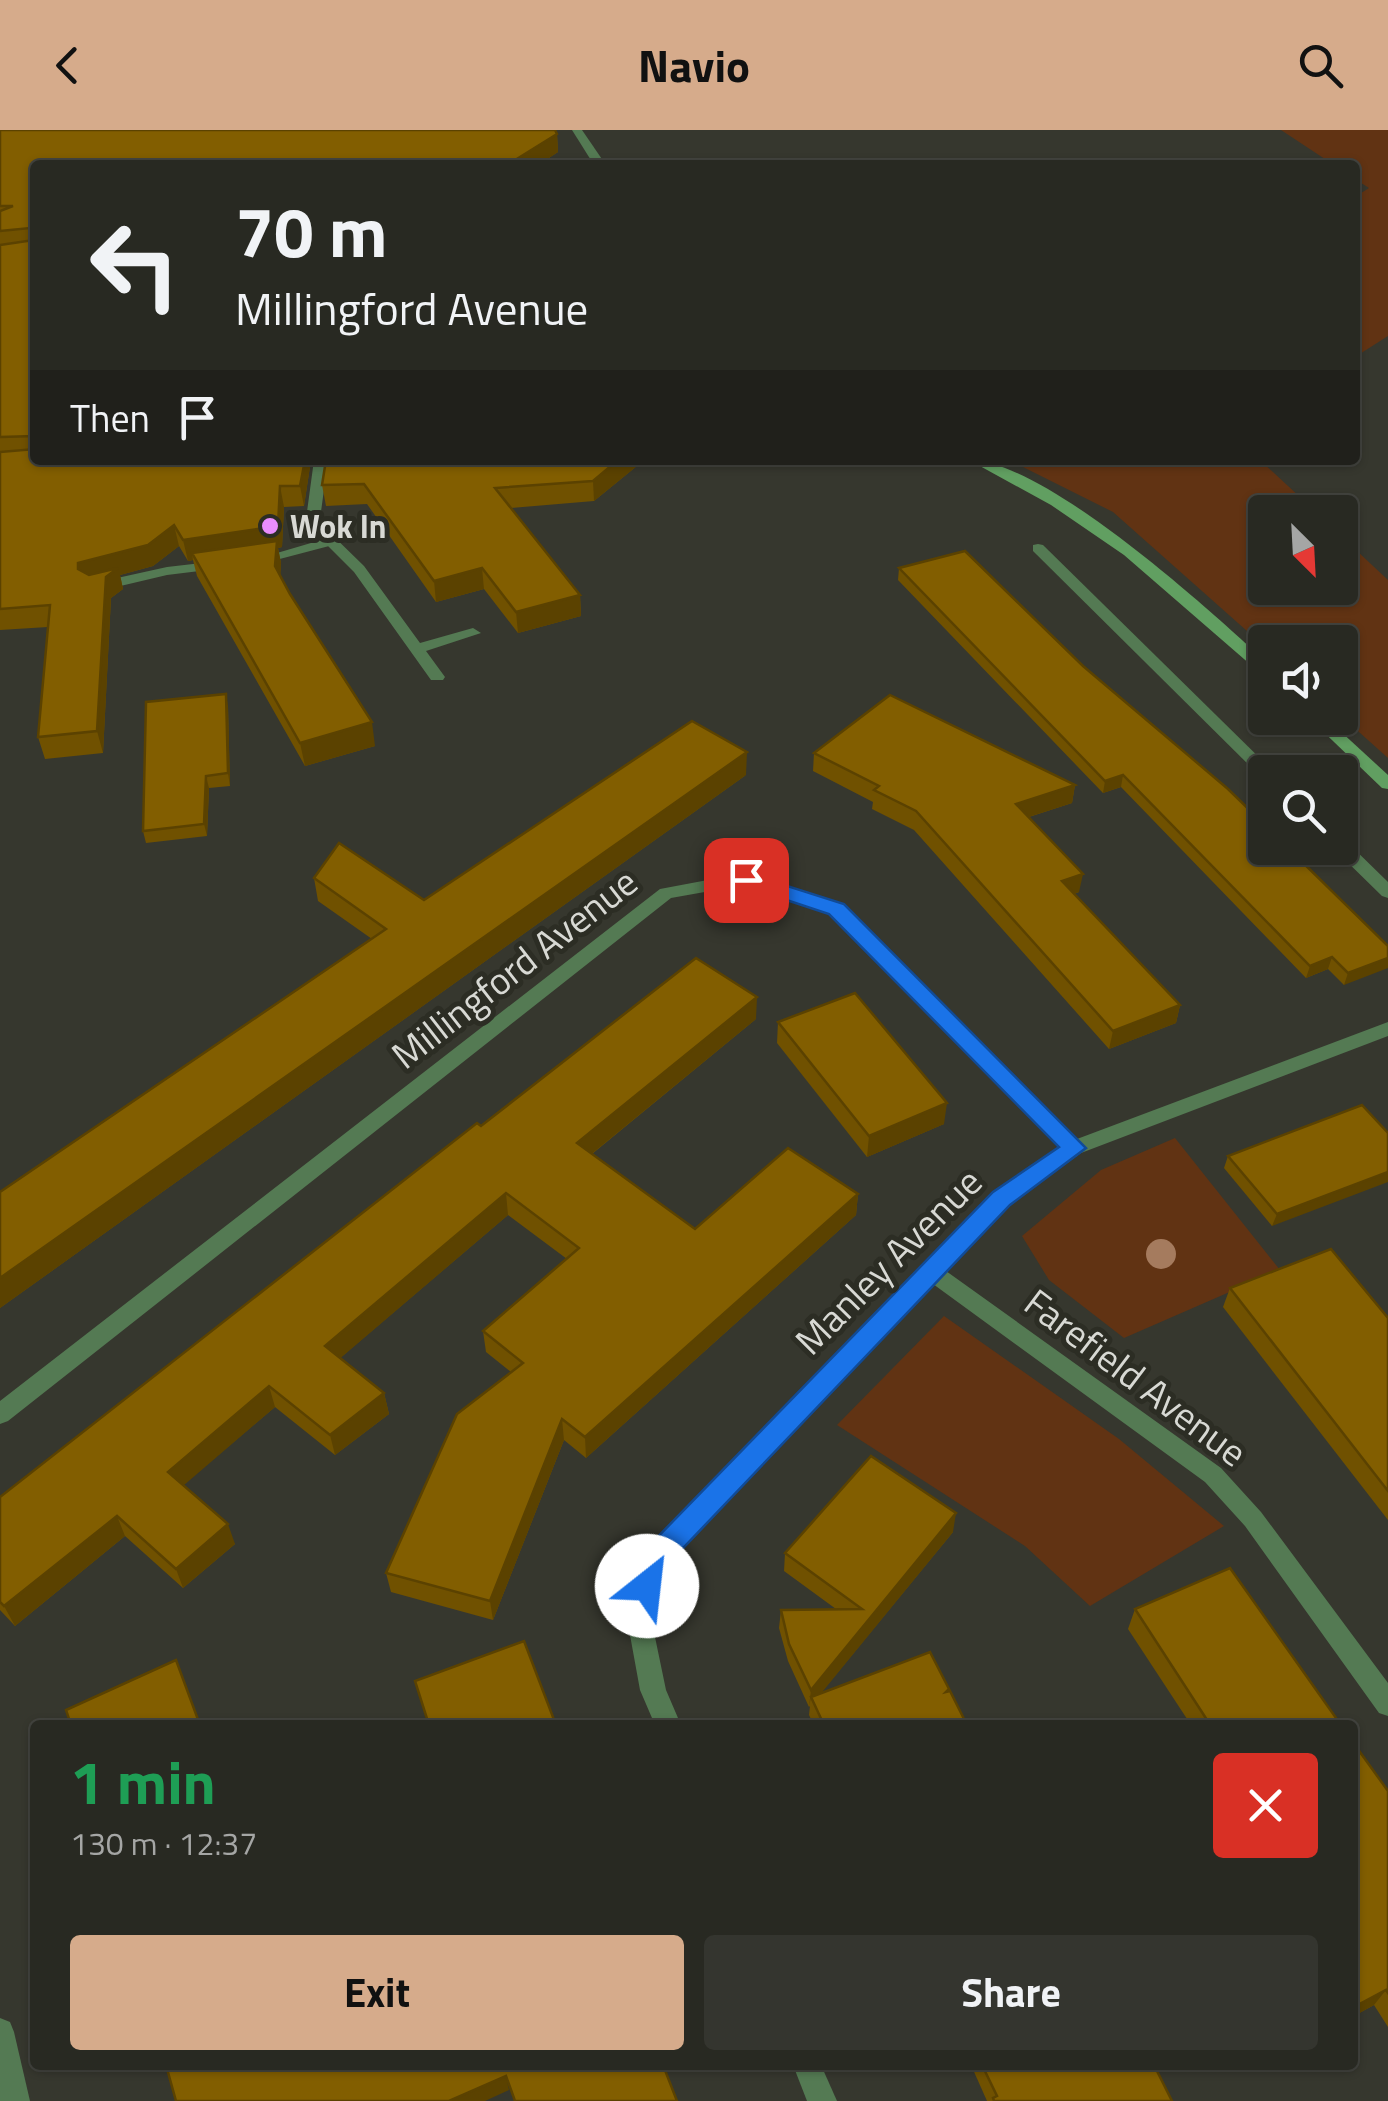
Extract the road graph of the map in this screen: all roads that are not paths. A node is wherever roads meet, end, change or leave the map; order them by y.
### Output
1 (577, 130) edge
2 (597, 160) edge
3 (320, 465) edge
4 (986, 465) edge
5 (328, 542) junction
6 (1038, 548) dead end
7 (94, 587) edge
8 (473, 633) dead end
9 (417, 649) junction
10 (1248, 655) edge
11 (436, 677) dead end
12 (1335, 735) edge
13 (1249, 755) edge
14 (1388, 784) edge
15 (1358, 863) edge
16 (1388, 892) edge
17 (1388, 1029) edge
18 (1074, 1148) junction
19 (931, 1270) junction
20 (0, 1414) edge
21 (1388, 1704) edge
22 (666, 1720) edge
23 (0, 2032) edge
24 (810, 2070) edge
25 (16, 2101) edge
26 (822, 2101) edge

1 - 2 street
3 - 5 street
4 - 10 street
5 - 7 street
5 - 9 street
6 - 13 street
8 - 9 street
9 - 11 street
12 - 14 street
15 - 16 street
17 - 18 street, Manley Avenue
18 - 19 street, Manley Avenue
18 - 20 street, Millingford Avenue
19 - 21 street, Farefield Avenue
19 - 22 street, Manley Avenue
23 - 25 street
24 - 26 street

